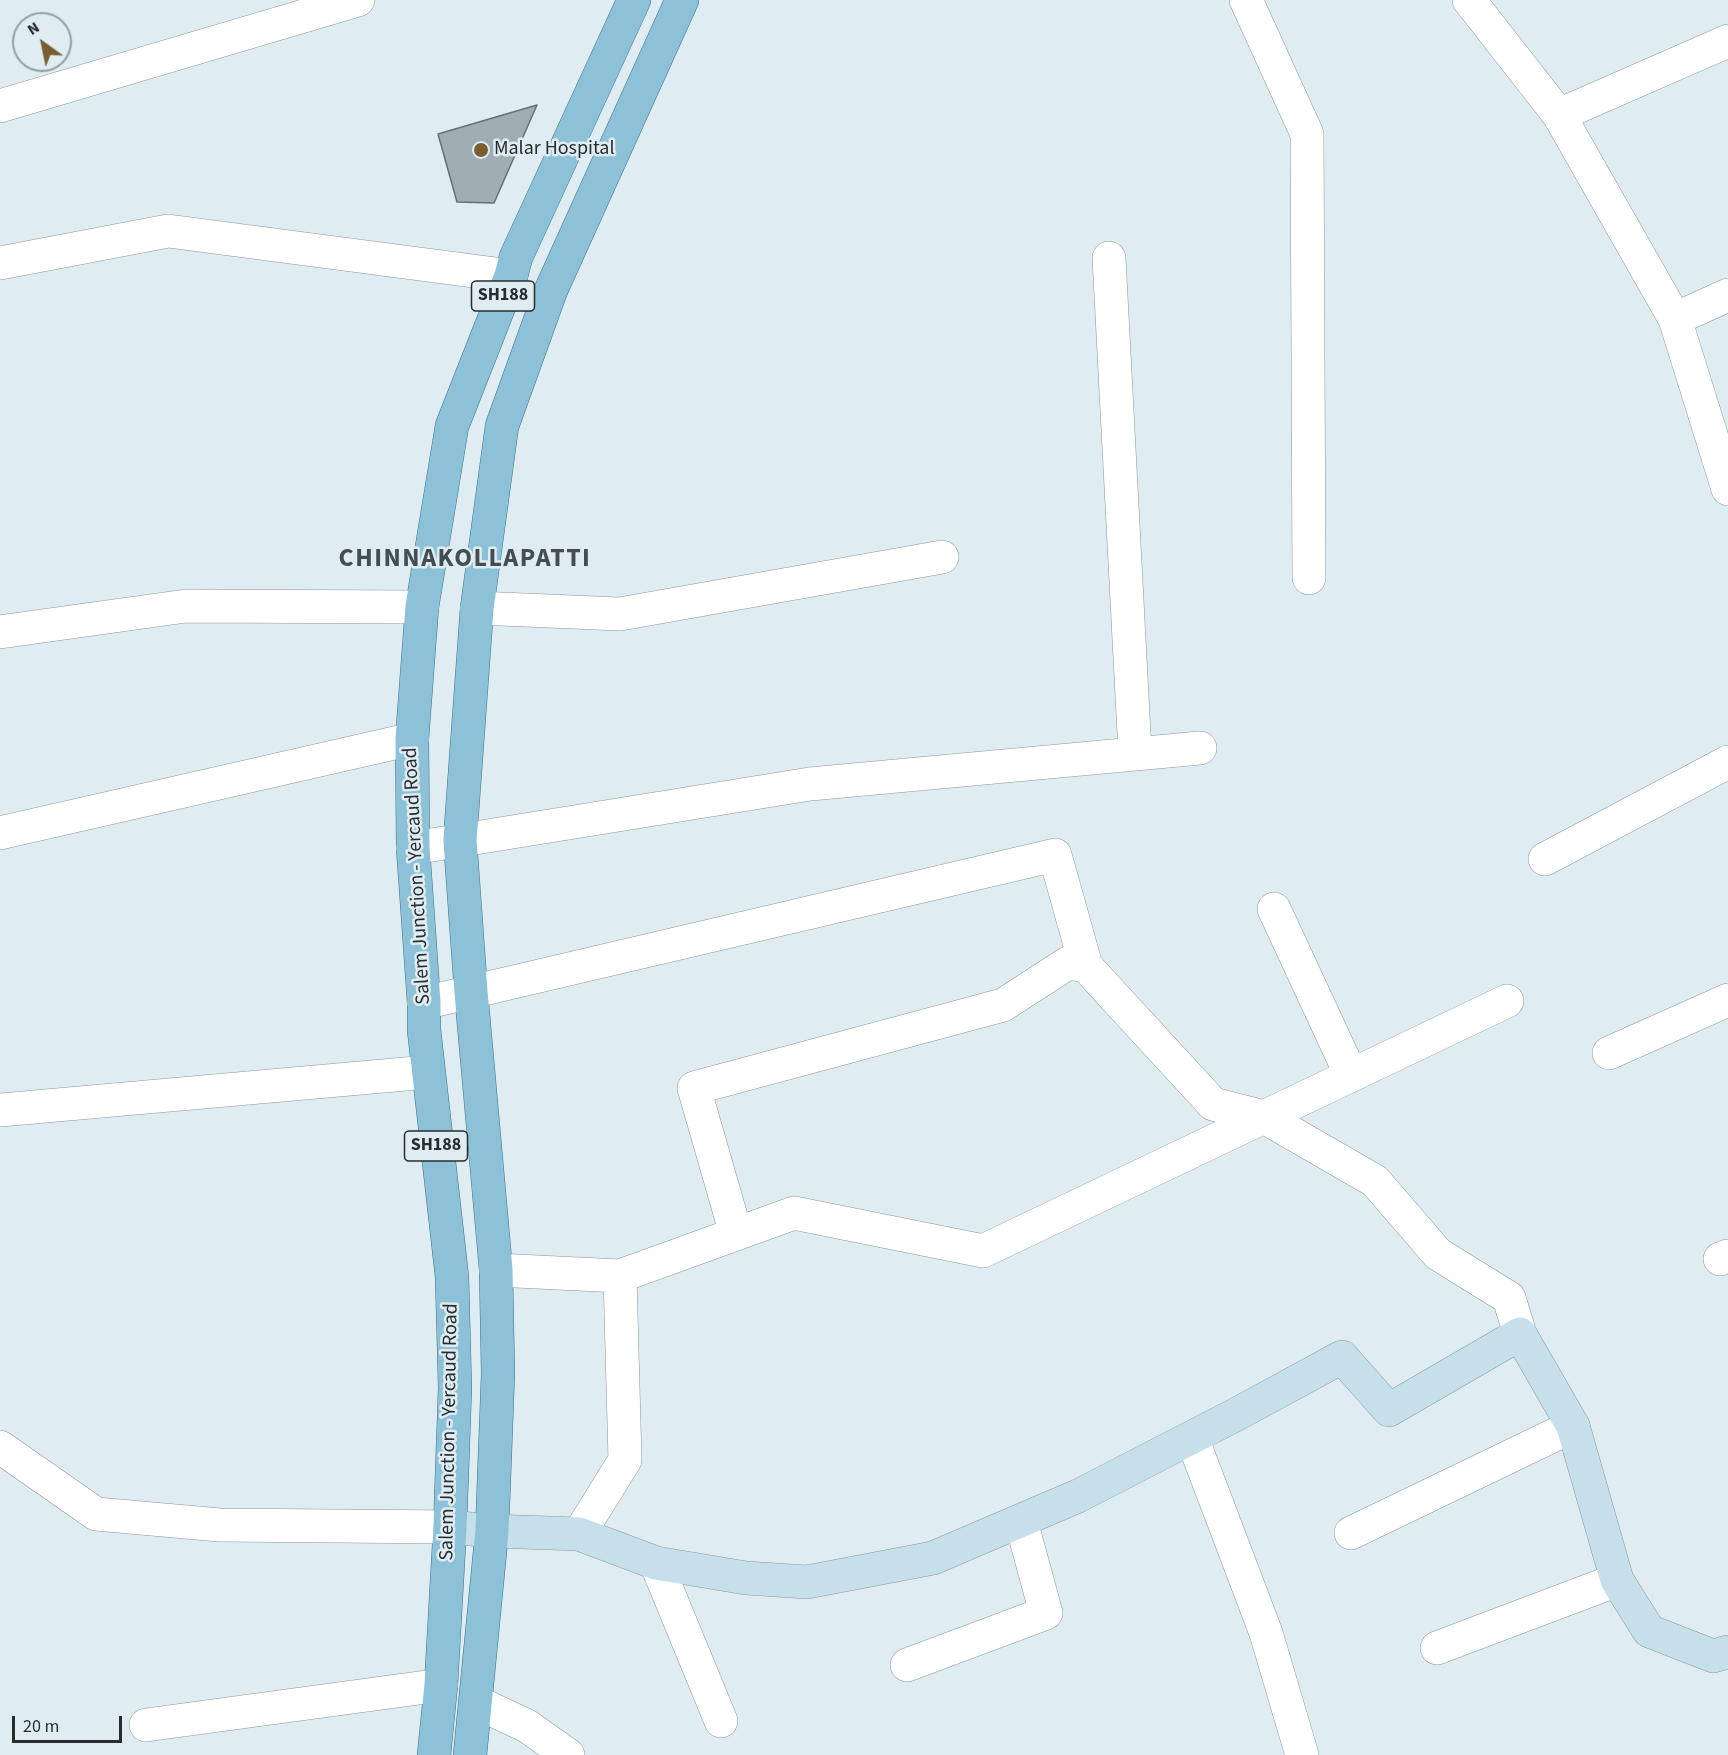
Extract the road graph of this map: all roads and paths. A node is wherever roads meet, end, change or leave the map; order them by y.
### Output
1 (358, 0) edge
2 (634, 0) edge
3 (682, 0) edge
4 (1246, 0) edge
5 (1470, 0) edge
6 (1728, 40) edge
7 (0, 106) edge
8 (1559, 115) junction
9 (1109, 258) dead end
10 (0, 263) edge
11 (511, 276) junction
12 (1728, 295) edge
13 (1675, 319) junction
14 (1728, 489) edge
15 (942, 557) dead end
16 (1309, 578) dead end
17 (422, 607) junction
18 (477, 608) junction
19 (0, 632) edge
20 (412, 740) junction
21 (1200, 748) dead end
22 (1135, 753) junction
23 (1728, 762) edge
24 (0, 833) edge
25 (460, 840) junction
26 (413, 848) junction
27 (1545, 859) dead end
28 (1274, 909) dead end
29 (1086, 966) junction
30 (471, 992) junction
31 (1728, 1000) edge
32 (1507, 1001) dead end
33 (424, 1003) junction
34 (1609, 1053) dead end
35 (428, 1072) junction
36 (1352, 1075) junction
37 (0, 1110) edge
38 (1264, 1117) junction
39 (736, 1234) junction
40 (496, 1270) junction
41 (620, 1276) junction
42 (1520, 1334) junction
43 (1573, 1426) junction
44 (1192, 1438) junction
45 (0, 1448) edge
46 (1021, 1521) junction
47 (450, 1527) junction
48 (492, 1531) junction
49 (1351, 1533) dead end
50 (579, 1534) junction
51 (656, 1563) junction
52 (1617, 1580) junction
53 (1437, 1648) dead end
54 (1728, 1652) edge
55 (908, 1665) dead end
56 (441, 1685) junction
57 (476, 1702) junction
58 (721, 1721) dead end
59 (146, 1725) dead end
60 (434, 1755) edge
61 (470, 1755) edge
62 (568, 1755) edge
63 (1302, 1755) edge

1 - 7 street
2 - 11 main road, Salem Junction - Yercaud Road / SH188
3 - 18 main road
4 - 16 street
5 - 8 street
6 - 8 street
8 - 13 street
9 - 22 street
10 - 11 street
11 - 17 main road, Salem Junction - Yercaud Road / SH188
12 - 13 street
13 - 14 street
15 - 18 street
17 - 19 street
17 - 20 main road, Salem Junction - Yercaud Road / SH188
18 - 25 main road
20 - 24 street
20 - 26 main road, Salem Junction - Yercaud Road / SH188
21 - 22 street
22 - 25 street
23 - 27 street
25 - 26 street
25 - 30 main road
26 - 33 main road, Salem Junction - Yercaud Road / SH188
28 - 36 street
29 - 30 street
29 - 38 street
29 - 39 street
30 - 33 street
30 - 40 main road
31 - 34 street
32 - 36 street
33 - 35 main road, Salem Junction - Yercaud Road / SH188
35 - 37 street
35 - 47 main road, Salem Junction - Yercaud Road / SH188
36 - 38 street
38 - 39 street
38 - 42 street
39 - 41 street
40 - 41 street
40 - 48 main road
41 - 50 street
42 - 43 street
42 - 44 street
43 - 49 street
43 - 52 street
44 - 46 street
44 - 63 street
45 - 47 street
46 - 51 street
46 - 55 street
47 - 48 street
47 - 56 main road, Salem Junction - Yercaud Road / SH188
48 - 50 street
48 - 57 main road
50 - 51 street
51 - 58 street
52 - 53 street
52 - 54 street
56 - 59 street
56 - 60 main road, Salem Junction - Yercaud Road / SH188
57 - 61 main road
57 - 62 street

